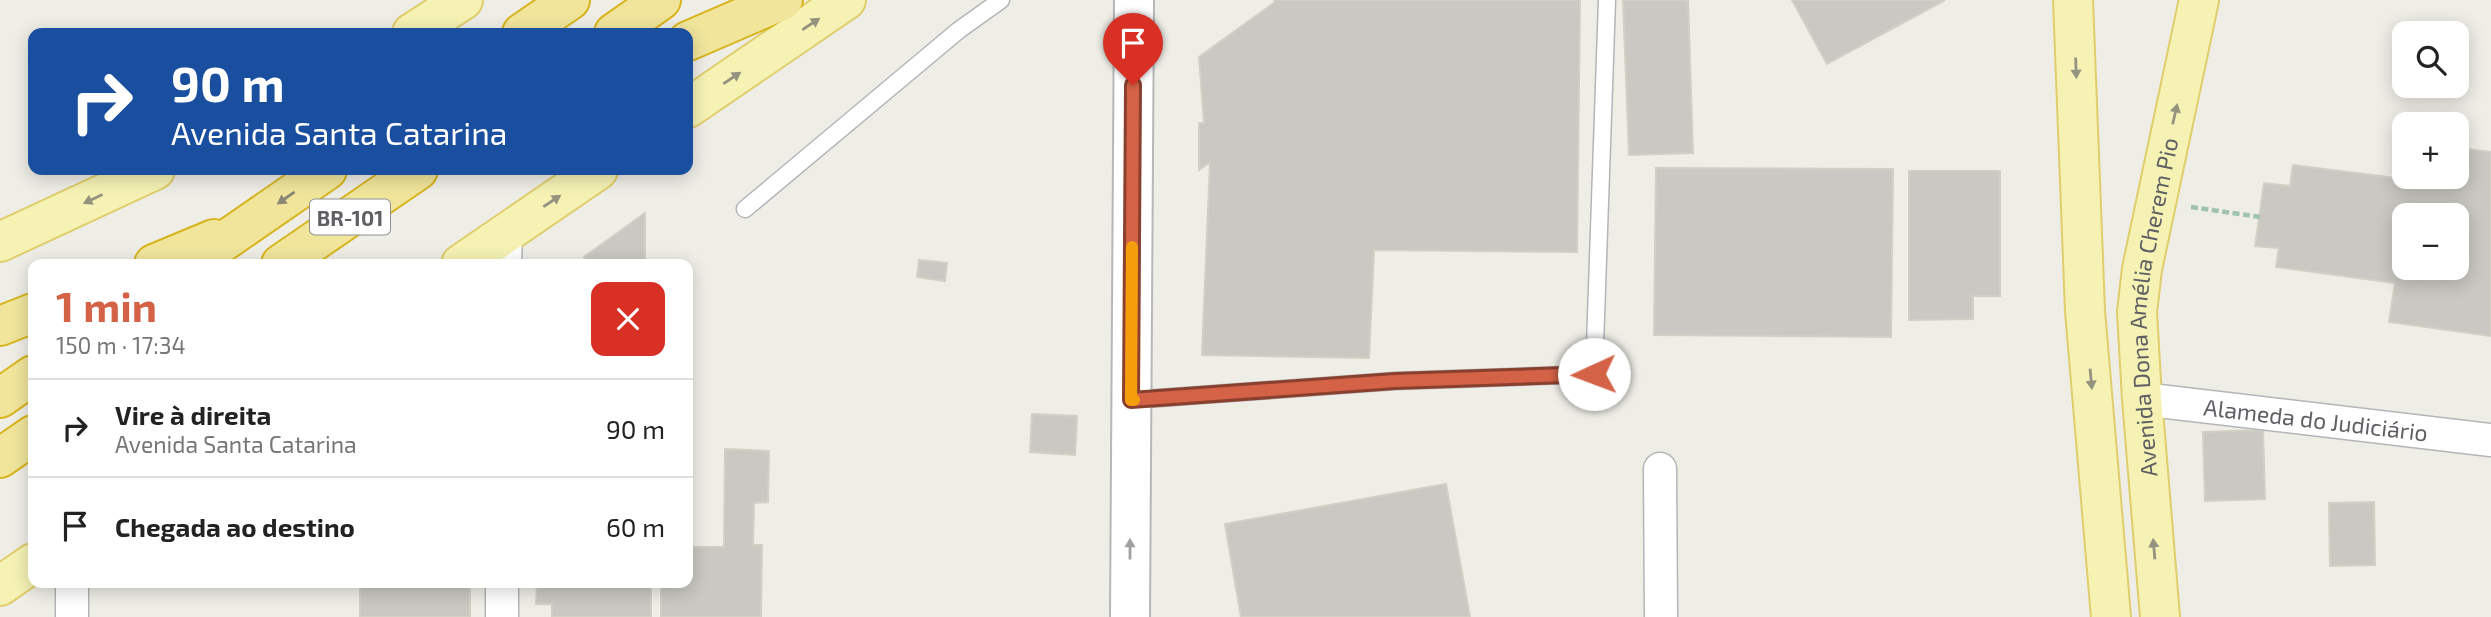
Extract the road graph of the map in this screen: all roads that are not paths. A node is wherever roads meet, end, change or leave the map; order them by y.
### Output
1 (463, 0) edge
2 (570, 0) edge
3 (661, 0) edge
4 (783, 0) edge
5 (846, 0) edge
6 (1001, 0) edge
7 (1134, 0) edge
8 (1607, 0) edge
9 (2073, 0) edge
10 (2199, 0) edge
11 (420, 28) edge
12 (529, 28) edge
13 (621, 28) edge
14 (693, 39) edge
15 (693, 105) edge
16 (144, 175) edge
17 (320, 175) edge
18 (411, 175) edge
19 (592, 175) edge
20 (745, 209) dead end
21 (245, 227) junction
22 (0, 242) edge
23 (506, 249) edge
24 (166, 259) edge
25 (198, 259) edge
26 (288, 259) edge
27 (476, 259) edge
28 (28, 315) edge
29 (0, 326) edge
30 (28, 378) edge
31 (0, 398) edge
32 (2142, 399) junction
33 (1131, 400) junction
34 (28, 438) edge
35 (2491, 440) edge
36 (0, 458) edge
37 (1660, 469) dead end
38 (28, 566) edge
39 (0, 586) edge
40 (72, 588) edge
41 (502, 588) edge
42 (72, 617) edge
43 (502, 617) edge
44 (1130, 617) edge
45 (1661, 617) edge
46 (2111, 617) edge
47 (2160, 617) edge

1 - 11 main road
2 - 12 highway
3 - 13 highway
4 - 14 highway
15 -> 5 main road
6 - 20 lane
7 - 33 street
8 - 33 lane
9 -> 46 main road
32 -> 10 main road, Avenida Dona Amélia Cherem Pio
16 -> 22 main road
17 -> 21 highway, BR-101
18 - 26 highway, BR-101
23 -> 19 main road
21 - 24 highway
21 - 25 highway, BR-101
23 - 27 main road
28 - 29 highway
30 - 31 highway
32 - 35 street, Alameda do Judiciário
47 -> 32 main road, Avenida Dona Amélia Cherem Pio
44 -> 33 street
34 - 36 highway
37 - 45 street
38 - 39 main road
40 - 42 street
41 - 43 street

